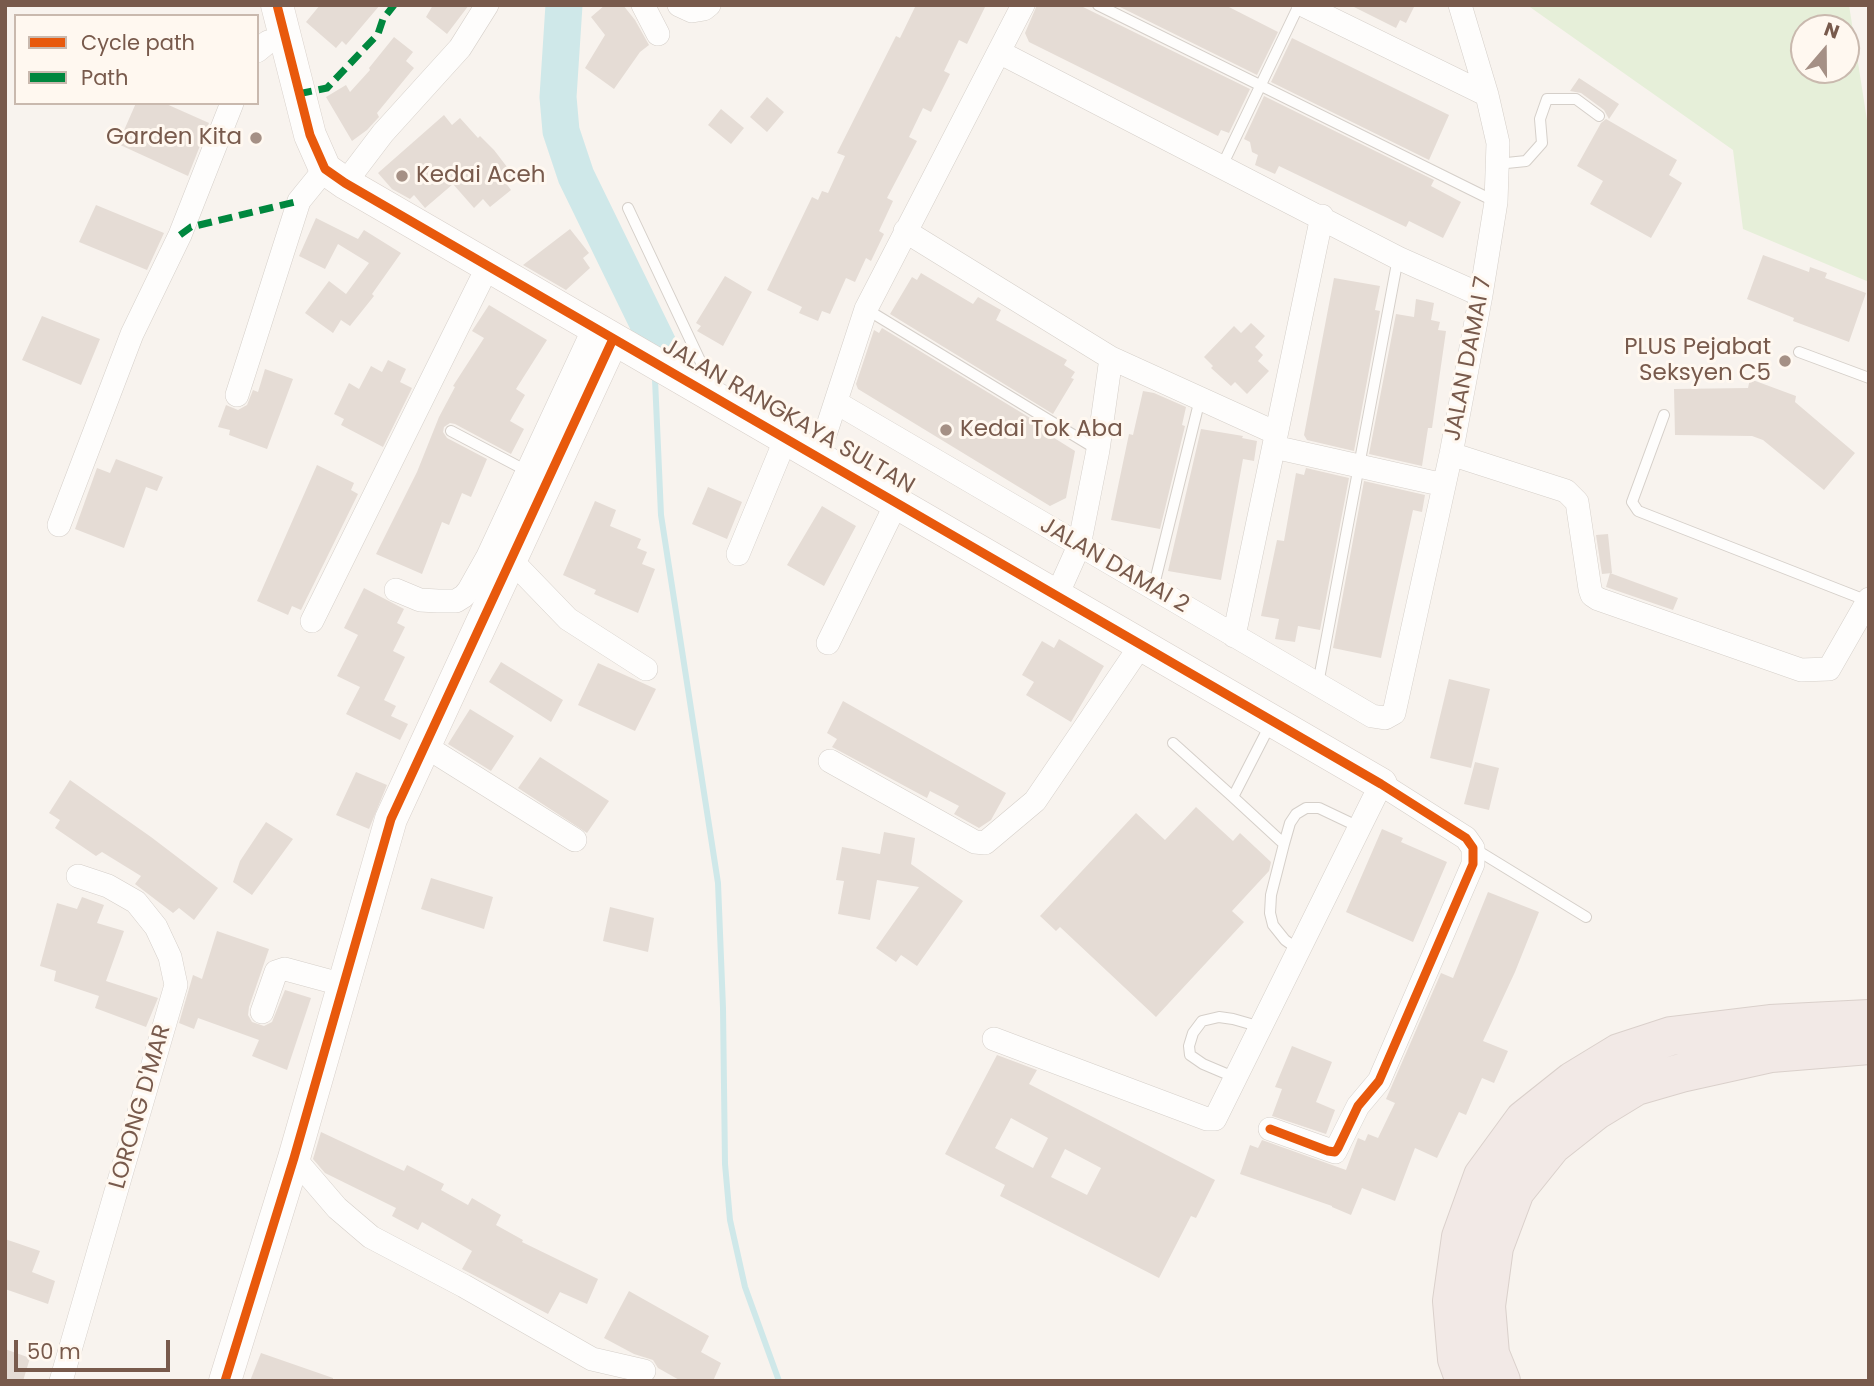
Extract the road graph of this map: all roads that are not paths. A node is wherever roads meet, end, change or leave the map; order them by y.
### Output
1 (277, 5) edge
2 (488, 5) edge
3 (643, 5) edge
4 (679, 5) edge
5 (709, 5) edge
6 (1023, 5) edge
7 (1098, 5) edge
8 (1301, 5) edge
9 (1460, 5) edge
10 (658, 34) dead end
11 (271, 44) edge
12 (999, 52) junction
13 (1261, 86) junction
14 (1487, 95) junction
15 (231, 105) edge
16 (1599, 116) dead end
17 (1497, 164) junction
18 (1222, 166) junction
19 (335, 176) junction
20 (1496, 202) junction
21 (628, 208) dead end
22 (1322, 216) junction
23 (905, 231) junction
24 (1398, 258) junction
25 (488, 266) junction
26 (1481, 295) junction
27 (866, 309) junction
28 (603, 333) junction
29 (1799, 352) dead end
30 (1111, 358) junction
31 (1869, 378) edge
32 (237, 395) dead end
33 (718, 399) junction
34 (1200, 399) junction
35 (837, 402) junction
36 (1664, 415) dead end
37 (451, 431) dead end
38 (786, 438) junction
39 (1275, 440) junction
40 (1098, 450) junction
41 (1451, 454) junction
42 (818, 456) junction
43 (1360, 467) junction
44 (527, 471) junction
45 (1444, 485) junction
46 (897, 502) junction
47 (59, 525) dead end
48 (1079, 546) junction
49 (738, 554) dead end
50 (511, 560) junction
51 (1153, 589) junction
52 (396, 590) dead end
53 (1057, 595) junction
54 (1868, 600) edge
55 (312, 621) dead end
56 (1234, 636) junction
57 (828, 643) dead end
58 (1141, 645) junction
59 (646, 669) dead end
60 (1318, 684) junction
61 (1394, 713) joint
62 (1272, 721) junction
63 (1173, 743) dead end
64 (425, 746) junction
65 (831, 761) dead end
66 (1381, 784) junction
67 (1233, 797) junction
68 (1359, 827) junction
69 (575, 840) dead end
70 (1284, 844) junction
71 (1473, 848) junction
72 (78, 876) dead end
73 (1586, 917) dead end
74 (1299, 950) junction
75 (344, 985) junction
76 (262, 1012) dead end
77 (1869, 1019) edge
78 (1261, 1027) junction
79 (993, 1039) dead end
80 (1869, 1045) edge
81 (1236, 1078) junction
82 (1270, 1129) dead end
83 (294, 1158) junction
84 (644, 1371) dead end
85 (61, 1381) edge
86 (225, 1381) edge
87 (1465, 1381) edge
88 (1501, 1381) edge

1 - 11 street
2 - 19 street
3 - 10 street
4 - 5 street
6 - 12 street
7 - 13 lane
8 - 13 lane
8 - 14 street
9 - 14 street, JALAN DAMAI 7
11 - 19 street
12 - 18 street
12 - 23 street
13 - 18 lane
13 - 20 lane
14 - 17 street, JALAN DAMAI 7
15 - 47 street
16 - 17 lane
17 - 20 street, JALAN DAMAI 7
18 - 22 street
19 - 25 street, JALAN RANGKAYA SULTAN
19 - 32 street
20 - 26 street, JALAN DAMAI 7
21 - 33 lane
22 - 24 street
22 - 39 street
23 - 27 street
23 - 30 street
24 - 26 street
24 - 43 lane
25 - 28 street, JALAN RANGKAYA SULTAN
25 - 55 street
26 - 41 street, JALAN DAMAI 7
27 - 35 street
27 - 40 lane
28 - 33 street, JALAN RANGKAYA SULTAN
28 - 44 street
28 - 50 street
29 - 31 lane
30 - 34 street
30 - 40 street
33 - 38 street, JALAN RANGKAYA SULTAN
34 - 39 street
34 - 51 lane
35 - 42 street
35 - 48 street, JALAN DAMAI 2
36 - 54 lane
37 - 44 lane
38 - 42 street, JALAN RANGKAYA SULTAN
38 - 49 street
39 - 43 street
39 - 56 street
40 - 48 street
41 - 45 street, JALAN DAMAI 7
41 - 54 street
42 - 46 street, JALAN RANGKAYA SULTAN
43 - 45 street
43 - 60 lane
44 - 52 street
45 - 61 street, JALAN DAMAI 7
46 - 53 street, JALAN RANGKAYA SULTAN
46 - 57 street
48 - 51 street, JALAN DAMAI 2
48 - 53 street
50 - 59 street
50 - 64 street
51 - 56 street, JALAN DAMAI 2
53 - 58 street, JALAN RANGKAYA SULTAN
56 - 60 street, JALAN DAMAI 2
58 - 62 street, JALAN RANGKAYA SULTAN
58 - 65 street
60 - 61 street, JALAN DAMAI 2
62 - 66 street, JALAN RANGKAYA SULTAN
62 - 67 lane
63 - 67 lane
64 - 69 street
64 - 75 street
66 - 68 street
66 - 71 street
67 - 70 lane
68 - 70 lane
68 - 74 street
70 - 74 lane
71 - 73 lane
71 - 82 street
72 - 85 street, LORONG D'MAR
74 - 78 street
75 - 76 street
75 - 83 street
77 - 87 highway
78 - 81 street
78 - 81 lane
79 - 81 street
80 - 88 highway
83 - 84 street
83 - 86 street

